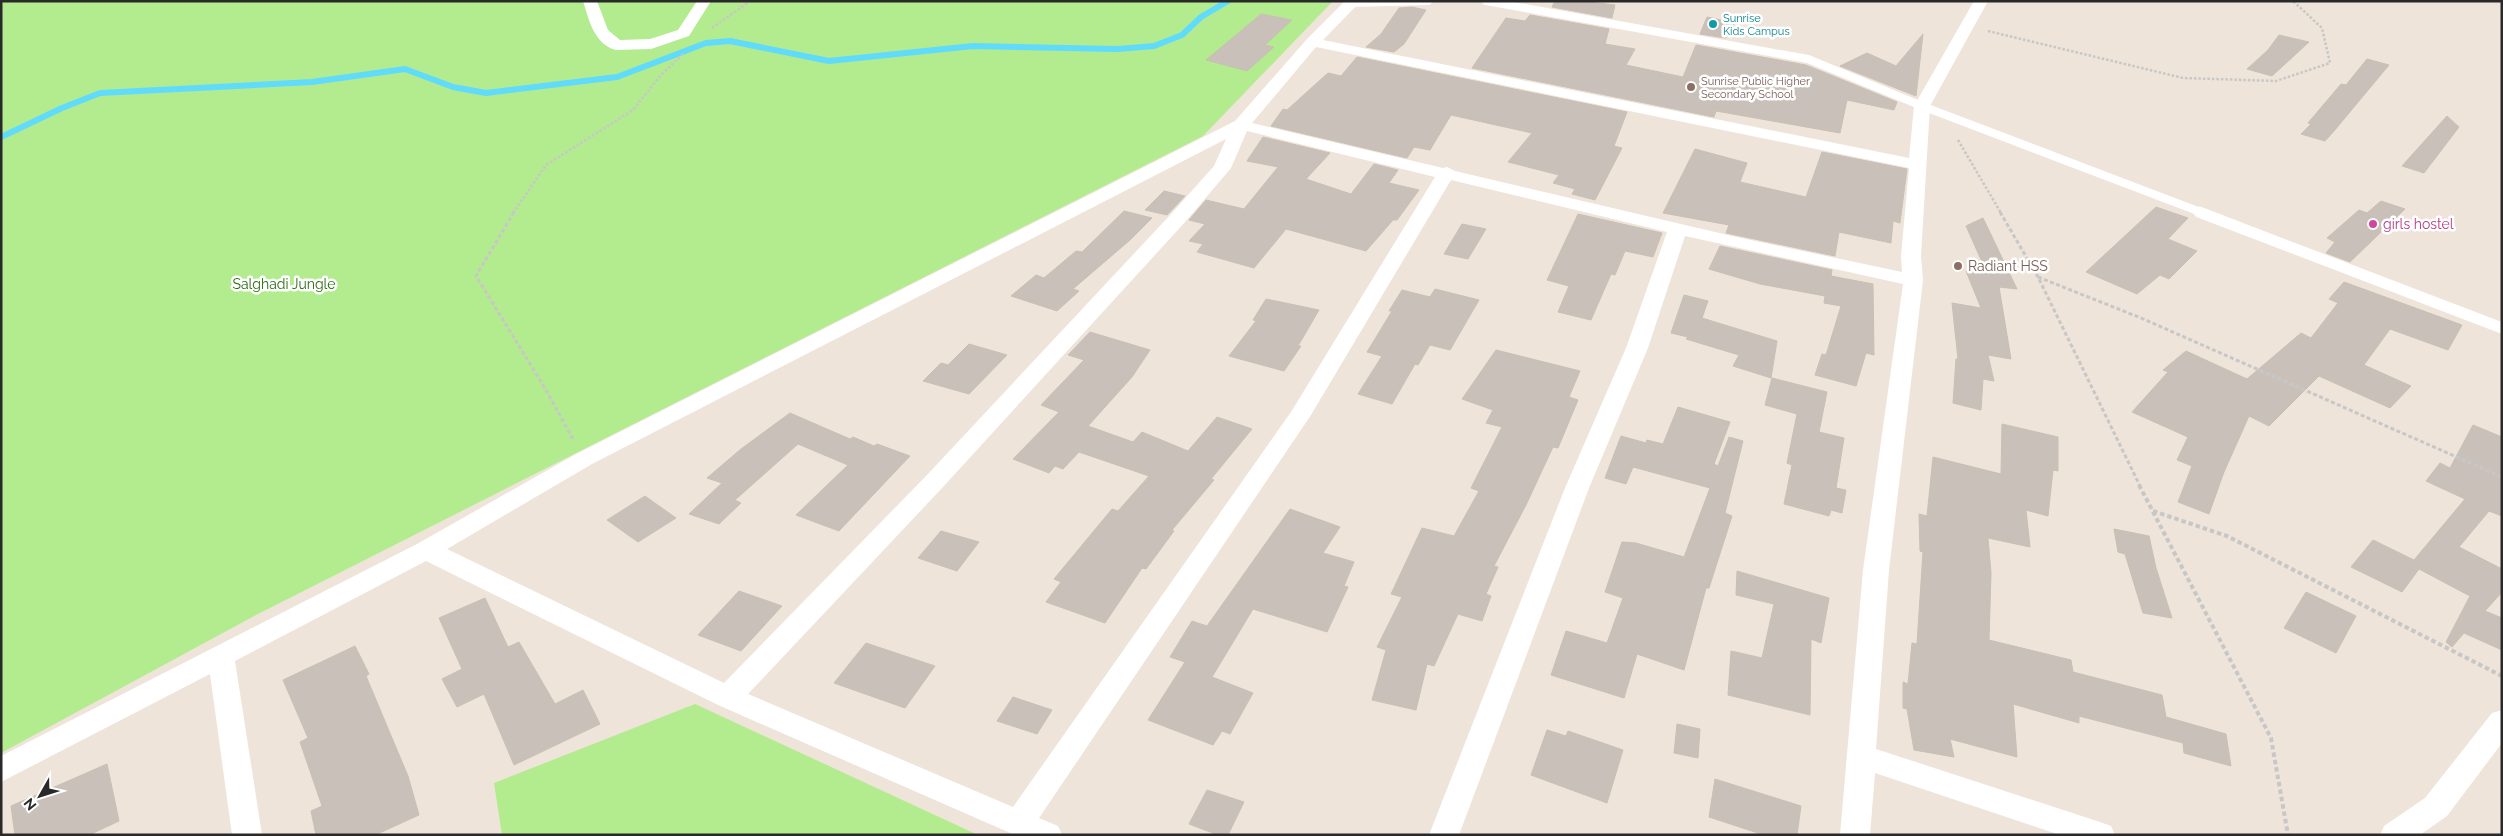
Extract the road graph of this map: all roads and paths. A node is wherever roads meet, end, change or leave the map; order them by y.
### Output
1 (590, 1) edge
2 (704, 1) edge
3 (750, 1) edge
4 (1428, 1) edge
5 (1486, 1) edge
6 (1981, 1) edge
7 (2293, 1) edge
8 (1353, 2) edge
9 (1968, 27) junction
10 (705, 33) dead end
11 (1312, 42) junction
12 (688, 50) dead end
13 (1922, 106) junction
14 (1241, 125) junction
15 (1957, 137) dead end
16 (1919, 165) junction
17 (1447, 172) junction
18 (1678, 228) junction
19 (2038, 277) junction
20 (1913, 280) junction
21 (2502, 328) edge
22 (584, 459) junction
23 (2502, 477) edge
24 (2152, 511) junction
25 (426, 550) junction
26 (221, 658) junction
27 (2502, 676) edge
28 (728, 697) junction
29 (2502, 722) edge
30 (1861, 756) junction
31 (1, 770) edge
32 (1019, 823) junction
33 (248, 835) edge
34 (1047, 835) edge
35 (1444, 835) edge
36 (1855, 835) edge
37 (2100, 835) edge
38 (2288, 835) edge
39 (2395, 835) edge

1 - 2 street
3 - 10 path
4 - 8 lane
5 - 13 lane
6 - 9 street
7 - 9 path
8 - 11 street
9 - 13 street
11 - 14 street
11 - 16 street
12 - 22 path
13 - 16 street
13 - 21 lane
14 - 17 street
14 - 22 street
14 - 28 street
15 - 19 path
16 - 20 street
17 - 18 street
17 - 32 street
18 - 20 street
18 - 35 street
19 - 23 path
19 - 24 path
20 - 30 street
22 - 25 street
24 - 27 path
24 - 38 path
25 - 26 street
25 - 28 street
26 - 31 street
26 - 33 street
28 - 32 street
29 - 39 street
30 - 36 street
30 - 37 street
32 - 34 street

